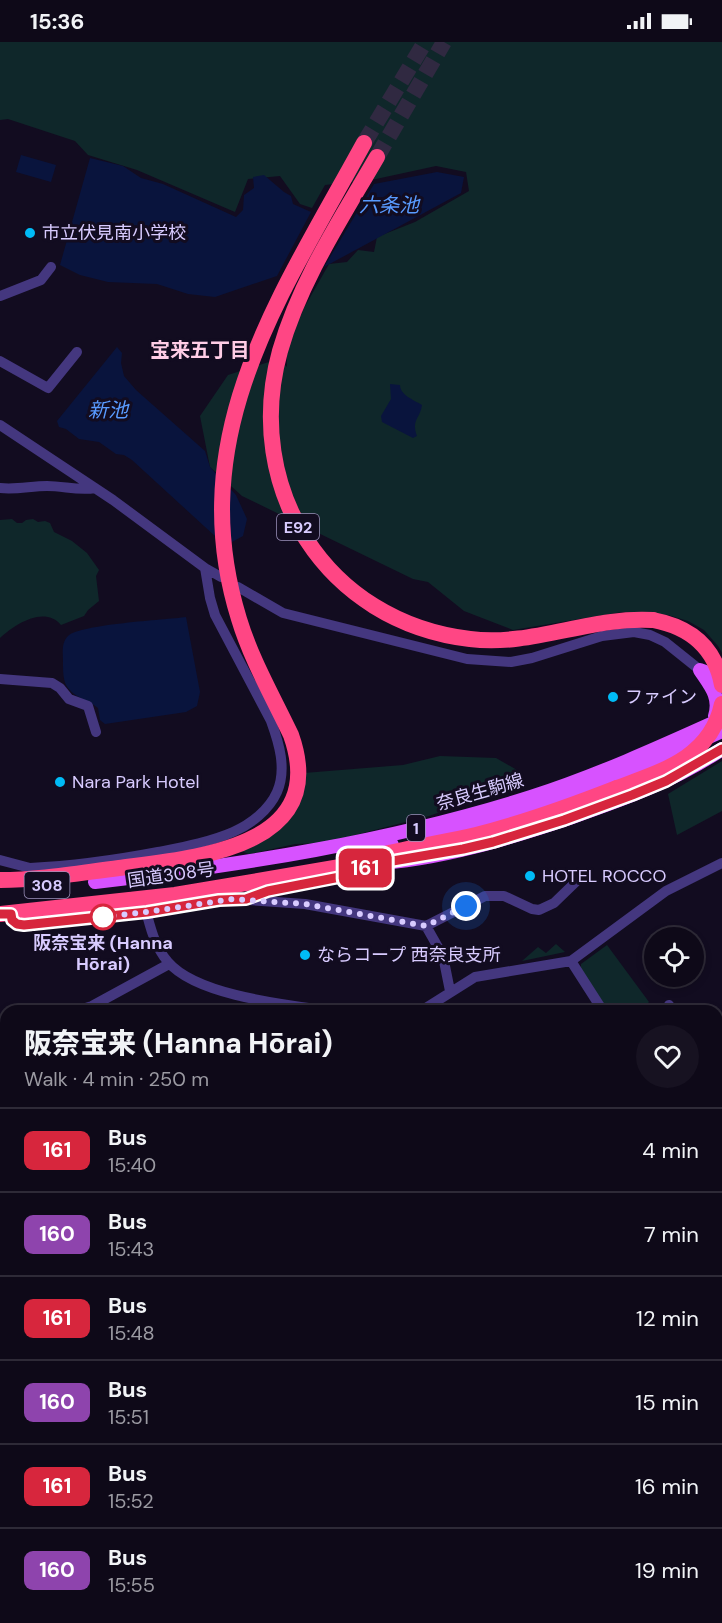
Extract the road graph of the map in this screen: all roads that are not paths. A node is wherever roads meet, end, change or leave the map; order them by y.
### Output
1 (364, 143) tunnel mouth
2 (377, 157) tunnel mouth
3 (51, 267) dead end
4 (0, 296) edge
5 (77, 352) dead end
6 (0, 361) edge
7 (0, 425) edge
8 (0, 488) edge
9 (95, 488) junction
10 (205, 568) junction
11 (223, 571) junction
12 (238, 587) dead end
13 (700, 670) junction
14 (722, 678) edge
15 (0, 679) edge
16 (722, 685) edge
17 (722, 704) edge
18 (722, 719) edge
19 (697, 730) junction
20 (722, 731) edge
21 (96, 732) dead end
22 (722, 749) edge
23 (0, 860) edge
24 (374, 860) junction
25 (345, 861) junction
26 (722, 863) edge
27 (586, 872) dead end
28 (34, 876) junction
29 (0, 880) edge
30 (95, 882) junction
31 (0, 888) edge
32 (246, 899) junction
33 (4, 910) edge
34 (146, 910) junction
35 (426, 926) junction
36 (571, 961) junction
37 (170, 964) junction
38 (450, 991) junction
39 (94, 1005) edge
40 (288, 1005) edge
41 (430, 1005) edge
42 (599, 1005) edge

1 - 11 highway
2 - 16 highway, E92, bridge
3 - 4 street
5 - 6 street
7 - 9 street
8 - 9 street
9 - 10 street
10 - 11 street
10 - 28 street
11 - 28 highway
12 - 13 street
13 - 14 main road
13 - 19 main road
15 - 21 street
17 - 24 highway, 国道308号, bridge
18 - 19 main road, 奈良生駒線 / 1
19 - 30 main road, 奈良生駒線 / 1
20 - 25 main road, 奈良生駒線 / 1
22 - 24 main road, 1
23 - 28 street
24 - 25 highway, 国道308号
24 - 32 street
25 - 33 highway, 国道308号 / 308
26 - 36 street
27 - 35 street
28 - 29 highway, 308
28 - 30 highway, 308
30 - 31 highway, 308
32 - 34 street
32 - 35 street
33 - 34 street
34 - 37 street
35 - 38 street
36 - 38 street
36 - 42 street
37 - 39 street
37 - 40 street
38 - 41 street

